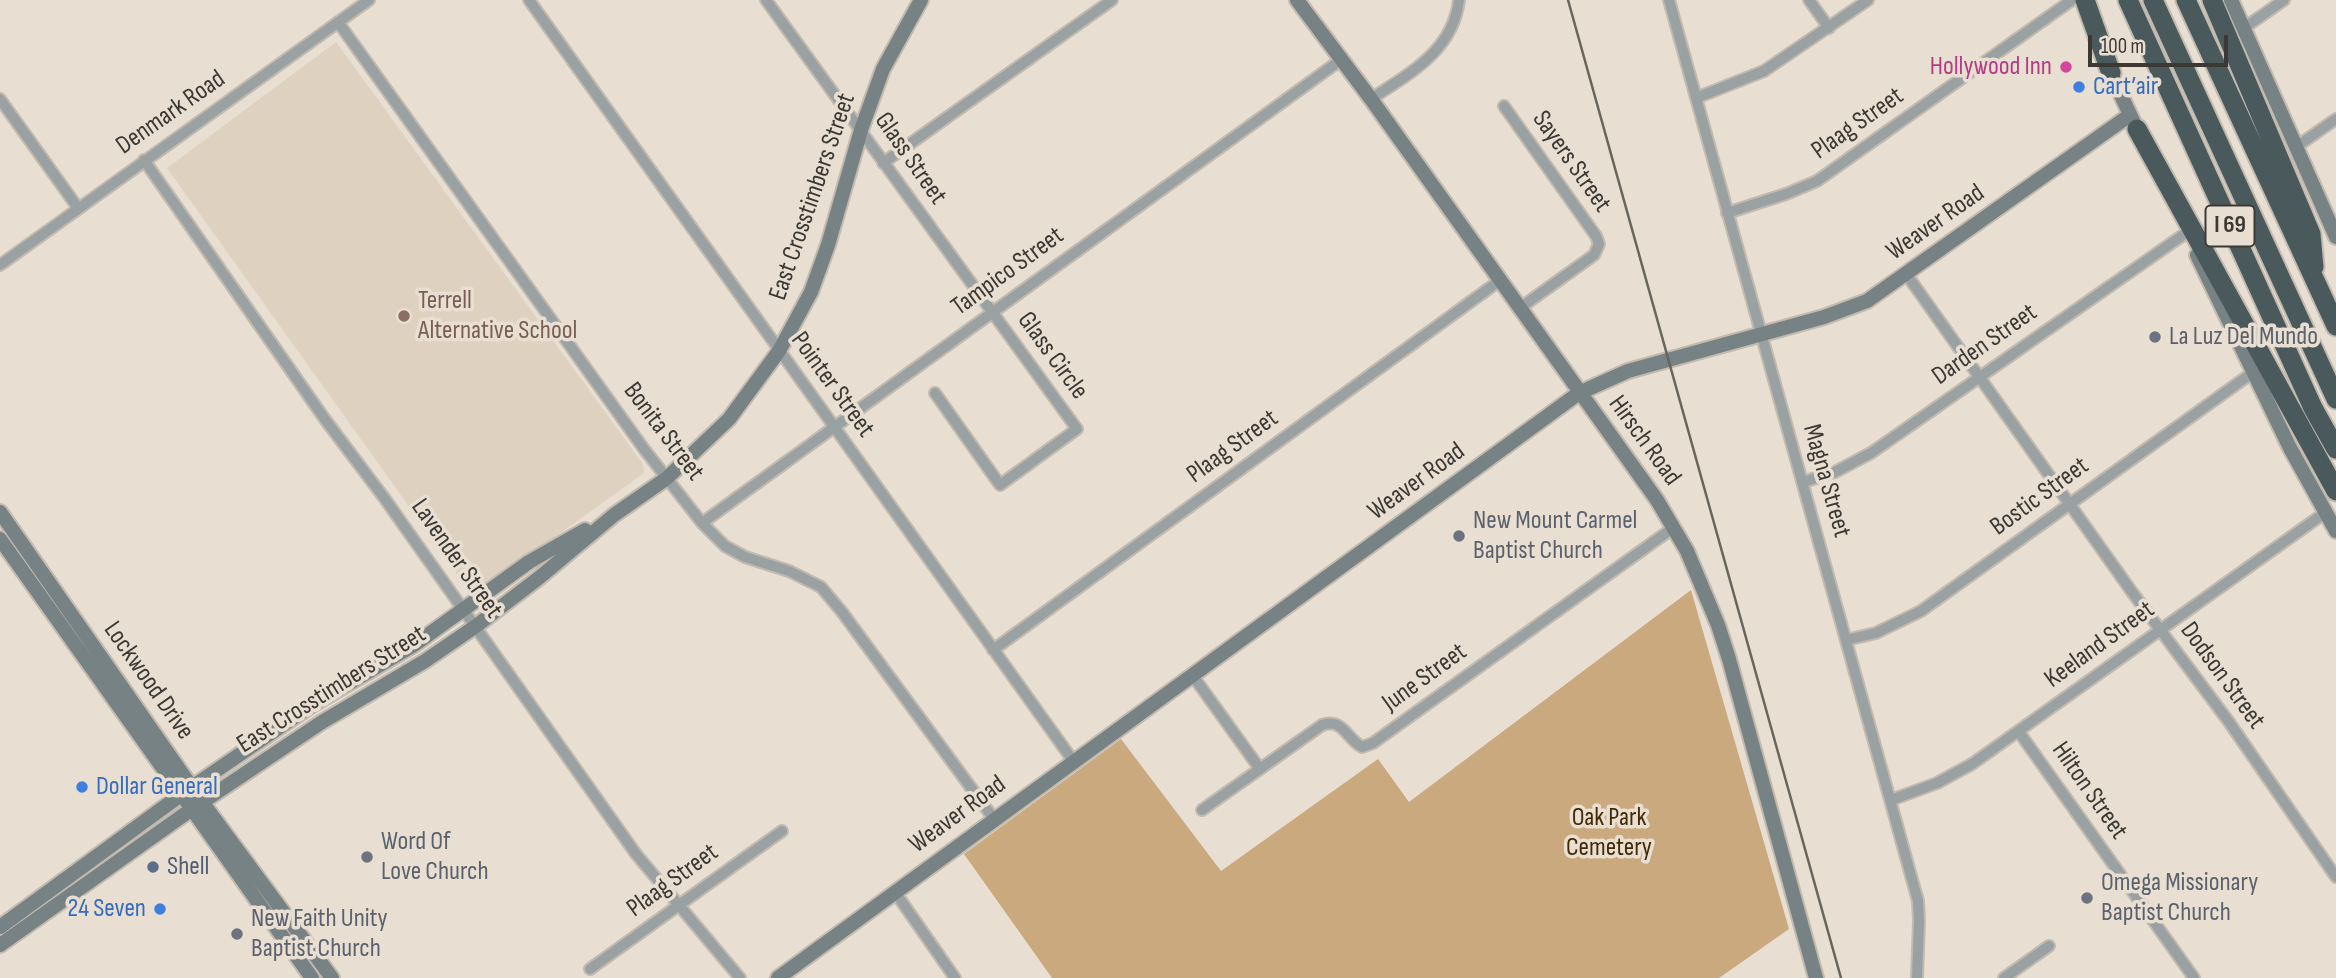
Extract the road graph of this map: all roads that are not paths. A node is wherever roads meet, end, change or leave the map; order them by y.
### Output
1 (369, 0) edge
2 (529, 0) edge
3 (766, 0) edge
4 (921, 0) edge
5 (1112, 0) edge
6 (1297, 0) edge
7 (1459, 0) edge
8 (1668, 0) edge
9 (1809, 0) edge
10 (1868, 0) edge
11 (2072, 0) edge
12 (2078, 0) edge
13 (2085, 0) edge
14 (2128, 0) edge
15 (2153, 0) edge
16 (2186, 0) edge
17 (2212, 0) edge
18 (2231, 0) edge
19 (2284, 0) edge
20 (338, 22) junction
21 (1829, 28) junction
22 (2244, 28) junction
23 (1342, 59) junction
24 (2111, 73) junction
25 (1696, 98) junction
26 (0, 99) edge
27 (1371, 99) junction
28 (1504, 106) dead end
29 (2336, 119) edge
30 (2134, 122) junction
31 (861, 130) junction
32 (2296, 147) junction
33 (144, 160) junction
34 (883, 163) junction
35 (78, 208) junction
36 (1727, 213) junction
37 (2186, 233) junction
38 (2336, 237) edge
39 (0, 265) edge
40 (1907, 275) junction
41 (1499, 281) junction
42 (2316, 286) junction
43 (1520, 308) junction
44 (991, 311) junction
45 (2336, 326) edge
46 (1760, 334) junction
47 (779, 351) junction
48 (2252, 373) junction
49 (1980, 376) junction
50 (935, 393) dead end
51 (1579, 393) junction
52 (2336, 398) edge
53 (834, 427) junction
54 (2336, 449) edge
55 (667, 478) junction
56 (1803, 482) junction
57 (2336, 491) edge
58 (2070, 503) junction
59 (0, 512) edge
60 (2326, 512) junction
61 (614, 515) junction
62 (702, 523) junction
63 (1673, 528) junction
64 (2336, 531) edge
65 (0, 539) edge
66 (464, 610) junction
67 (475, 626) junction
68 (2160, 630) junction
69 (1846, 640) junction
70 (86, 648) junction
71 (993, 650) junction
72 (1192, 676) junction
73 (327, 697) junction
74 (335, 715) junction
75 (2019, 732) junction
76 (1074, 762) junction
77 (1260, 769) junction
78 (188, 790) junction
79 (1891, 800) junction
80 (197, 805) junction
81 (1202, 810) dead end
82 (994, 820) junction
83 (782, 831) dead end
84 (2336, 877) edge
85 (895, 892) junction
86 (679, 906) junction
87 (0, 926) edge
88 (300, 935) junction
89 (0, 945) edge
90 (289, 946) junction
91 (2049, 946) dead end
92 (590, 968) dead end
93 (312, 978) edge
94 (332, 978) edge
95 (740, 978) edge
96 (778, 978) edge
97 (955, 978) edge
98 (1816, 978) edge
99 (1917, 978) edge
100 (2004, 978) edge
101 (2194, 978) edge

1 - 20 street, Denmark Road
2 - 47 street, Pointer Street
3 - 31 street, Glass Street
4 - 31 main road, East Crosstimbers Street
5 - 34 street
6 - 23 main road, Hirsch Road
7 - 27 street
8 - 25 street, Magna Street
9 - 21 street
10 - 21 street
11 - 36 street, Plaag Street
12 - 24 main road
13 - 24 highway
14 - 54 highway, I 69
15 - 52 highway, I 69
16 - 42 highway, I 69
17 - 42 highway
18 - 22 main road
19 - 22 street
20 - 33 street, Denmark Road
20 - 55 street, Bonita Street
21 - 25 street
22 - 32 main road
23 - 27 main road, Hirsch Road
23 - 44 street, Tampico Street
24 - 30 main road
25 - 36 street, Magna Street
26 - 35 street
27 - 41 main road, Hirsch Road
28 - 43 street, Sayers Street
29 - 32 street
30 - 37 main road
30 - 40 main road, Weaver Road
30 - 57 highway
31 - 34 street, Glass Street
31 - 47 main road, East Crosstimbers Street
32 - 38 main road
33 - 35 street, Denmark Road
33 - 66 street, Lavender Street
34 - 44 street, Glass Street
35 - 39 street, Denmark Road
36 - 46 street, Magna Street
37 - 48 main road
37 - 49 street, Darden Street
40 - 46 main road, Weaver Road
40 - 49 street, Dodson Street
41 - 43 main road, Hirsch Road
41 - 71 street, Plaag Street
42 - 45 highway, I 69
43 - 51 main road, Hirsch Road
44 - 50 street, Glass Circle
44 - 53 street, Tampico Street
46 - 51 main road, Weaver Road
46 - 56 street, Magna Street
47 - 53 street, Pointer Street
47 - 55 main road, East Crosstimbers Street
48 - 58 street, Bostic Street
48 - 60 main road
49 - 56 street, Darden Street
49 - 58 street, Dodson Street
51 - 63 main road, Hirsch Road
51 - 72 main road, Weaver Road
53 - 62 street, Tampico Street
53 - 71 street, Pointer Street
55 - 61 main road, East Crosstimbers Street
55 - 62 street, Bonita Street
56 - 69 street, Magna Street
58 - 68 street, Dodson Street
58 - 69 street, Bostic Street
59 - 70 main road, Lockwood Drive
60 - 64 main road
60 - 68 street, Keeland Street
61 - 66 main road, East Crosstimbers Street
61 - 67 main road, East Crosstimbers Street
62 - 82 street, Bonita Street
63 - 77 street, June Street
63 - 98 main road, Hirsch Road
65 - 70 main road, Lockwood Drive
66 - 67 street, Lavender Street
66 - 73 main road, East Crosstimbers Street
67 - 74 main road, East Crosstimbers Street
67 - 86 street, Lavender Street
68 - 75 street, Keeland Street
68 - 84 street, Dodson Street
69 - 79 street, Magna Street
70 - 78 main road, Lockwood Drive
71 - 76 street, Pointer Street
72 - 76 main road, Weaver Road
72 - 77 street
73 - 74 main road
73 - 78 main road, East Crosstimbers Street
74 - 80 main road, East Crosstimbers Street
75 - 79 street, Keeland Street
75 - 101 street, Hilton Street
76 - 82 main road, Weaver Road
77 - 81 street, June Street
78 - 80 main road, Lockwood Drive
78 - 87 main road, East Crosstimbers Street
79 - 99 street, Magna Street
80 - 88 main road, Lockwood Drive
80 - 89 main road, East Crosstimbers Street
80 - 90 main road, Lockwood Drive
82 - 85 main road, Weaver Road
83 - 86 street, Plaag Street
85 - 96 main road, Weaver Road
85 - 97 street
86 - 92 street, Plaag Street
86 - 95 street, Lavender Street
88 - 90 main road
88 - 94 main road, Lockwood Drive
90 - 93 main road, Lockwood Drive
91 - 100 street

